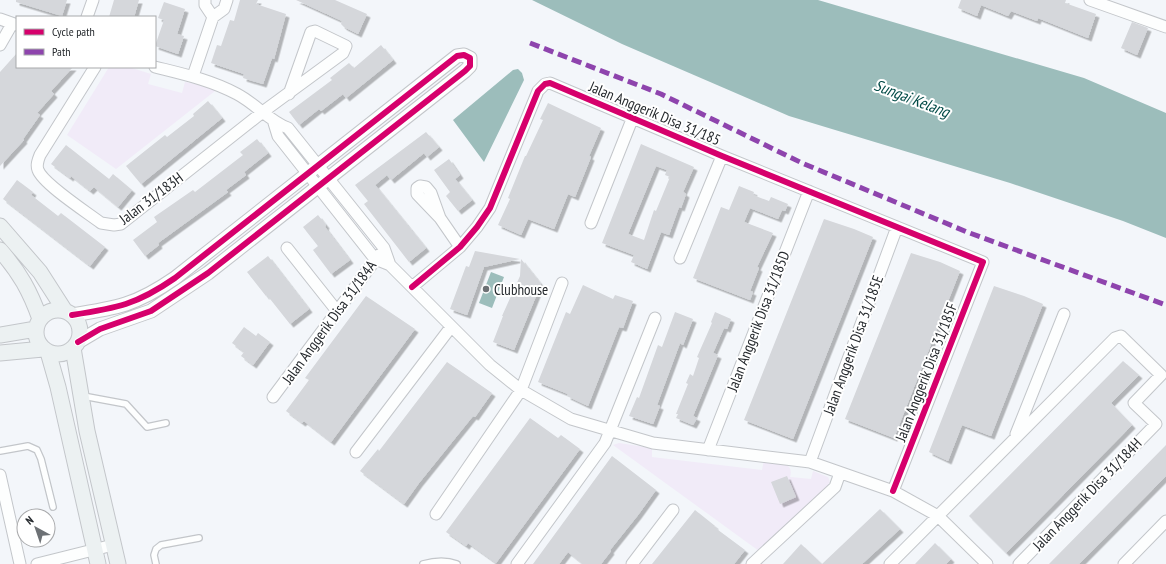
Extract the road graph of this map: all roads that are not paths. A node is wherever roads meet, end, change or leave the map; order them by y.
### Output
1 (93, 0) edge
2 (205, 0) edge
3 (227, 0) edge
4 (1090, 0) edge
5 (87, 16) edge
6 (213, 17) junction
7 (0, 19) edge
8 (15, 25) edge
9 (1166, 27) edge
10 (0, 45) edge
11 (156, 67) edge
12 (94, 68) edge
13 (193, 76) junction
14 (288, 94) junction
15 (264, 111) junction
16 (633, 118) junction
17 (274, 123) junction
18 (297, 140) junction
19 (287, 148) junction
20 (722, 156) junction
21 (318, 166) junction
22 (307, 174) junction
23 (328, 179) junction
24 (318, 187) junction
25 (809, 191) junction
26 (440, 218) dead end
27 (590, 223) dead end
28 (0, 226) edge
29 (897, 227) junction
30 (460, 247) junction
31 (287, 248) dead end
32 (384, 248) junction
33 (0, 250) edge
34 (680, 258) dead end
35 (375, 259) junction
36 (983, 262) joint
37 (390, 265) junction
38 (562, 283) dead end
39 (412, 287) junction
40 (337, 311) junction
41 (69, 313) junction
42 (1064, 314) dead end
43 (655, 318) dead end
44 (38, 324) junction
45 (451, 327) junction
46 (0, 335) edge
47 (76, 345) junction
48 (46, 351) junction
49 (0, 353) edge
50 (521, 390) junction
51 (80, 396) junction
52 (273, 396) dead end
53 (166, 423) dead end
54 (609, 431) junction
55 (1014, 440) junction
56 (708, 450) junction
57 (0, 451) edge
58 (356, 452) dead end
59 (810, 462) junction
60 (840, 473) junction
61 (0, 475) edge
62 (893, 491) junction
63 (53, 507) dead end
64 (673, 510) dead end
65 (436, 514) dead end
66 (938, 516) junction
67 (1166, 521) edge
68 (199, 538) dead end
69 (113, 546) junction
70 (97, 557) edge
71 (20, 564) edge
72 (36, 564) edge
73 (118, 564) edge
74 (156, 564) edge
75 (423, 564) edge
76 (457, 564) edge
77 (517, 564) edge
78 (632, 564) edge
79 (752, 564) edge
80 (890, 564) edge
81 (987, 564) edge
82 (1019, 564) edge
83 (1124, 564) edge

1 - 5 street
2 - 6 street
3 - 6 street
4 - 9 street
6 - 13 street
7 - 8 street
8 - 10 street
11 - 13 street
12 - 15 street, Jalan 31/183H
13 - 15 street
14 - 14 street
14 - 15 street
15 - 17 street
16 - 20 street, Jalan Anggerik Disa 31/185
16 - 27 street
16 - 30 street, Jalan Anggerik Disa 31/185
17 - 18 street
17 - 19 street
18 - 19 street
18 - 21 street
19 - 22 street
20 - 25 street, Jalan Anggerik Disa 31/185
20 - 34 street
21 - 22 street
21 - 23 street
21 - 23 street
22 - 24 street
22 - 41 street
23 - 24 street
23 - 32 street
24 - 35 street
24 - 47 street
25 - 29 street, Jalan Anggerik Disa 31/185
25 - 56 street, Jalan Anggerik Disa 31/185D
26 - 30 street
28 - 41 main road
29 - 36 street, Jalan Anggerik Disa 31/185
29 - 59 street, Jalan Anggerik Disa 31/185E
30 - 39 street, Jalan Anggerik Disa 31/185
31 - 40 street
32 - 35 street, Jalan Anggerik Disa 31/184A
32 - 37 street
33 - 44 main road
35 - 37 street
35 - 40 street, Jalan Anggerik Disa 31/184A
36 - 62 street, Jalan Anggerik Disa 31/185F
37 - 39 street
38 - 50 street
39 - 45 street
40 - 52 street, Jalan Anggerik Disa 31/184A
41 - 44 main road
41 - 47 main road
42 - 55 street
43 - 54 street
44 - 46 main road
44 - 48 main road
45 - 50 street
45 - 58 street
47 - 48 main road
47 - 51 main road
48 - 49 main road
48 - 70 main road
50 - 54 street
50 - 65 street
51 - 53 lane
51 - 69 main road
54 - 56 street
54 - 77 street
55 - 66 street
55 - 82 street, Jalan Anggerik Disa 31/184H
56 - 59 street
57 - 63 lane
59 - 60 street
60 - 62 street
60 - 79 street
61 - 71 street
62 - 66 street
64 - 78 street
66 - 80 street
66 - 81 street
67 - 83 street
68 - 74 lane
69 - 70 street
69 - 73 main road
70 - 72 street
75 - 76 lane

